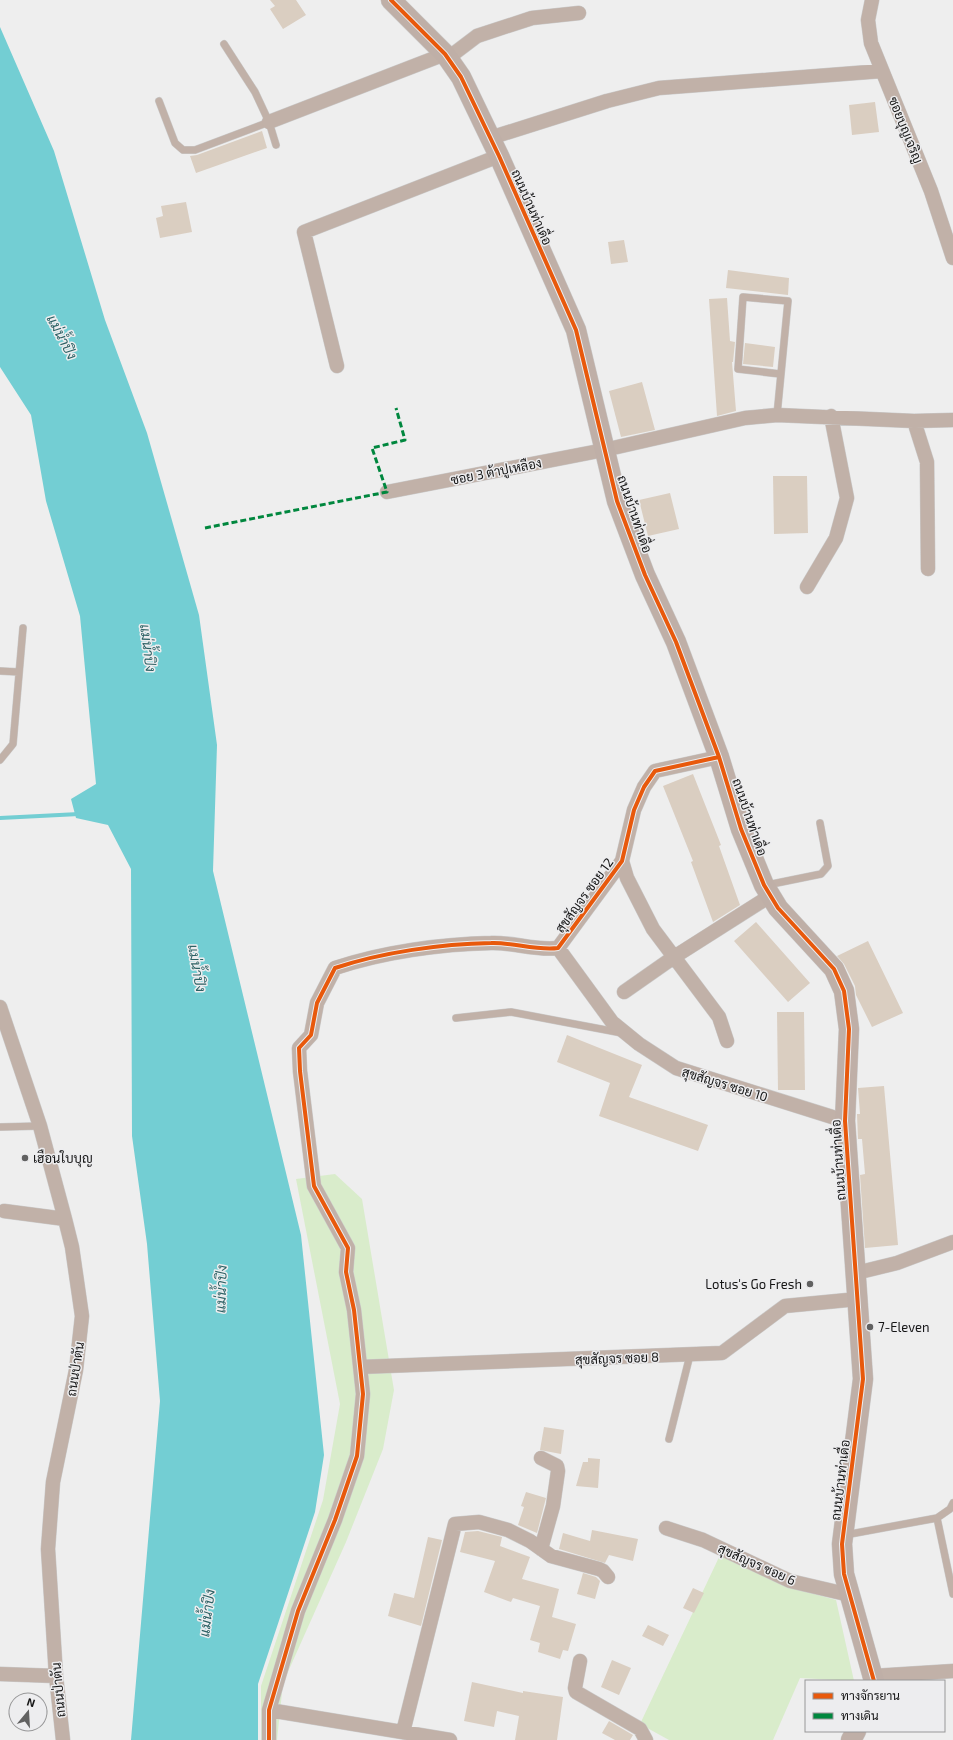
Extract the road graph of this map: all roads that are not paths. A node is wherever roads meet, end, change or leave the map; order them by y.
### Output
1 (391, 0) edge
2 (872, 0) edge
3 (579, 12) dead end
4 (224, 44) dead end
5 (447, 56) junction
6 (882, 71) junction
7 (159, 101) dead end
8 (269, 122) junction
9 (490, 138) junction
10 (276, 145) dead end
11 (499, 156) junction
12 (952, 254) edge
13 (337, 366) dead end
14 (780, 374) junction
15 (777, 415) junction
16 (831, 416) junction
17 (914, 420) junction
18 (953, 420) edge
19 (604, 450) junction
20 (387, 492) dead end
21 (928, 569) dead end
22 (807, 587) dead end
23 (23, 628) dead end
24 (0, 671) edge
25 (19, 672) junction
26 (719, 757) junction
27 (0, 760) edge
28 (820, 823) dead end
29 (622, 861) junction
30 (767, 891) junction
31 (558, 948) junction
32 (674, 957) junction
33 (624, 992) dead end
34 (0, 1007) edge
35 (456, 1018) dead end
36 (628, 1035) junction
37 (5, 1040) edge
38 (727, 1041) dead end
39 (845, 1121) junction
40 (40, 1126) junction
41 (0, 1127) edge
42 (4, 1211) dead end
43 (65, 1219) junction
44 (953, 1242) edge
45 (856, 1273) junction
46 (858, 1299) junction
47 (690, 1355) junction
48 (360, 1367) junction
49 (669, 1439) dead end
50 (541, 1458) dead end
51 (953, 1503) edge
52 (938, 1518) junction
53 (666, 1528) dead end
54 (843, 1536) junction
55 (541, 1549) junction
56 (608, 1577) dead end
57 (953, 1594) edge
58 (850, 1595) junction
59 (580, 1661) dead end
60 (953, 1671) edge
61 (0, 1674) edge
62 (56, 1676) junction
63 (873, 1679) edge
64 (269, 1710) junction
65 (403, 1732) junction
66 (63, 1740) edge
67 (269, 1740) edge
68 (450, 1740) edge
69 (646, 1740) edge

1 - 5 street, ถนนบ้านท่าเดื่อ
2 - 6 street, ซอยบุญเจริญ
3 - 5 street
4 - 8 lane
5 - 8 street
5 - 9 street, ถนนบ้านท่าเดื่อ
6 - 9 street
6 - 12 street, ซอยบุญเจริญ
7 - 8 lane
8 - 10 lane
9 - 11 street, ถนนบ้านท่าเดื่อ
11 - 13 street
11 - 19 street, ถนนบ้านท่าเดื่อ
14 - 14 lane
14 - 15 lane
15 - 16 street, ซอย 3 ต้าปูเหลือง
15 - 19 street, ซอย 3 ต้าปูเหลือง
16 - 17 street, ซอย 3 ต้าปูเหลือง
16 - 22 street
17 - 18 street, ซอย 3 ต้าปูเหลือง
17 - 21 street
19 - 20 street, ซอย 3 ต้าปูเหลือง
19 - 26 street, ถนนบ้านท่าเดื่อ
23 - 25 lane
24 - 25 lane
25 - 27 lane
26 - 29 street, สุขสัญจร ซอย 12
26 - 30 street, ถนนบ้านท่าเดื่อ
28 - 30 lane
29 - 31 street, สุขสัญจร ซอย 12
29 - 32 street
30 - 32 street
30 - 39 street, ถนนบ้านท่าเดื่อ
31 - 36 street, สุขสัญจร ซอย 10
31 - 48 street, สุขสัญจร ซอย 12
32 - 33 street
32 - 38 street
34 - 37 street, ถนนป่าตัน
35 - 36 lane
36 - 39 street, สุขสัญจร ซอย 10
37 - 40 street, ถนนป่าตัน
39 - 45 street, ถนนบ้านท่าเดื่อ
40 - 41 lane
40 - 43 street, ถนนป่าตัน
42 - 43 street
43 - 62 street, ถนนป่าตัน
44 - 45 street
45 - 46 street, ถนนบ้านท่าเดื่อ
46 - 47 street, สุขสัญจร ซอย 8
46 - 54 street, ถนนบ้านท่าเดื่อ
47 - 48 street, สุขสัญจร ซอย 8
47 - 49 lane
48 - 64 street
50 - 55 street
51 - 52 lane
52 - 54 lane
52 - 57 lane
53 - 58 street, สุขสัญจร ซอย 6
54 - 58 street, ถนนบ้านท่าเดื่อ
55 - 56 street
55 - 65 street
58 - 63 street, ถนนบ้านท่าเดื่อ
59 - 69 street
60 - 63 street
61 - 62 street
62 - 66 street, ถนนป่าตัน
64 - 65 street
64 - 67 street
65 - 68 street

